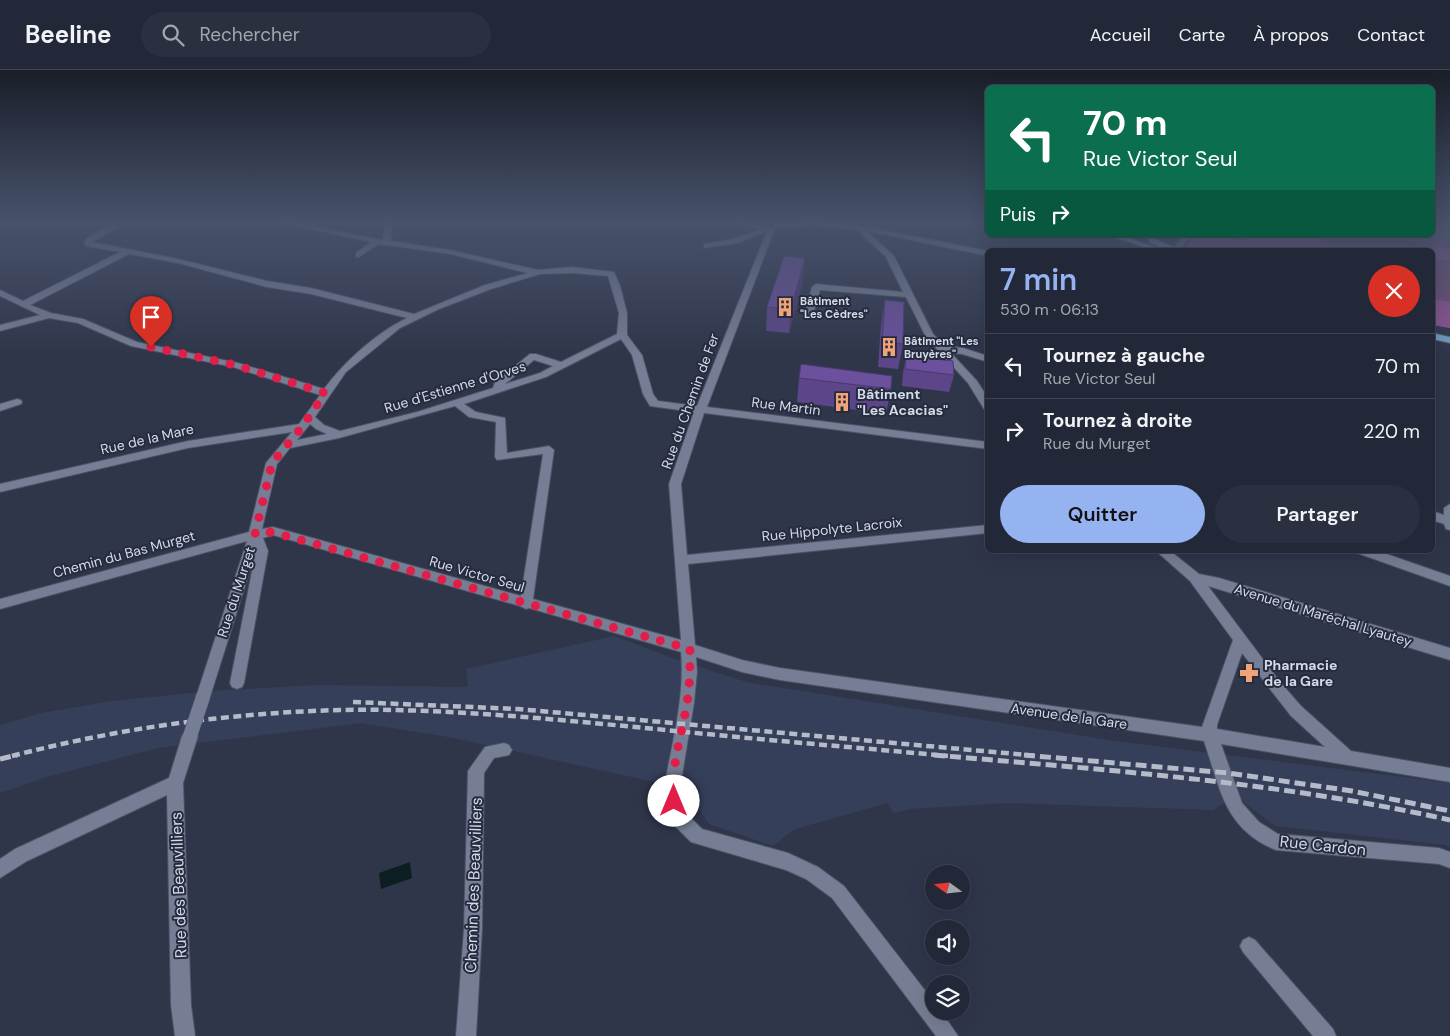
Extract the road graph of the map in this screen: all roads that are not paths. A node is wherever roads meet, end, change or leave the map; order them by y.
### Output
1 (99, 266) edge
2 (196, 266) edge
3 (512, 266) edge
4 (754, 266) edge
5 (895, 266) edge
6 (538, 272) junction
7 (0, 293) edge
8 (909, 295) junction
9 (23, 304) junction
10 (809, 314) dead end
11 (49, 315) junction
12 (414, 317) junction
13 (0, 328) edge
14 (1435, 332) edge
15 (622, 334) junction
16 (1450, 334) edge
17 (1435, 337) edge
18 (1450, 340) edge
19 (943, 349) junction
20 (985, 358) edge
21 (560, 366) junction
22 (497, 390) junction
23 (325, 393) junction
24 (17, 402) dead end
25 (985, 402) edge
26 (458, 403) junction
27 (0, 408) edge
28 (700, 411) junction
29 (306, 422) junction
30 (339, 435) junction
31 (288, 445) junction
32 (985, 446) edge
33 (0, 488) edge
34 (1450, 508) edge
35 (1435, 516) edge
36 (1450, 523) edge
37 (985, 529) edge
38 (255, 534) junction
39 (1165, 553) edge
40 (1370, 553) edge
41 (680, 560) junction
42 (1195, 578) junction
43 (1450, 581) edge
44 (0, 604) edge
45 (526, 604) junction
46 (1240, 640) junction
47 (690, 649) junction
48 (1450, 654) edge
49 (237, 683) dead end
50 (1210, 735) junction
51 (190, 736) joint
52 (504, 750) dead end
53 (1346, 757) junction
54 (1450, 775) edge
55 (175, 783) junction
56 (1450, 860) edge
57 (0, 869) edge
58 (1249, 946) dead end
59 (185, 1036) edge
60 (466, 1036) edge
61 (948, 1036) edge
62 (1326, 1036) edge

1 - 9 street
2 - 12 street
3 - 6 street
4 - 28 street, Rue du Chemin de Fer
5 - 8 street
6 - 12 street, Rue du Murget
6 - 15 street
7 - 9 street
8 - 10 street
8 - 19 street
9 - 11 street
11 - 13 street
11 - 23 street
12 - 23 street, Rue du Murget
14 - 16 main road
15 - 21 street, Rue d'Estienne d'Orves
15 - 28 street, Rue Martin
17 - 18 main road
19 - 20 street
19 - 25 street
21 - 22 street, Rue d'Estienne d'Orves
21 - 22 street
22 - 26 street, Rue d'Estienne d'Orves
23 - 29 street, Rue du Murget
24 - 27 street
26 - 30 street, Rue d'Estienne d'Orves
26 - 45 street
28 - 32 street, Rue Martin
28 - 41 street, Rue du Chemin de Fer
29 - 30 street
29 - 31 street, Rue du Murget
29 - 33 street, Rue de la Mare
30 - 31 street, Rue d'Estienne d'Orves
31 - 38 street, Rue du Murget
34 - 36 street
35 - 36 street
37 - 41 street, Rue Hippolyte Lacroix
38 - 44 street, Chemin du Bas Murget
38 - 45 street, Rue Victor Seul
38 - 49 street
38 - 51 street, Rue du Murget, bridge
39 - 42 street
40 - 43 street
41 - 47 street, Rue du Chemin de Fer
42 - 46 street
42 - 48 street, Avenue du Maréchal Lyautey
45 - 47 street, Rue Victor Seul
46 - 50 street, Rue Cardon
46 - 53 street
47 - 50 street, Avenue de la Gare
47 - 61 street, Rue du Chemin de Fer
50 - 53 street, Avenue de la Gare
50 - 56 street, Rue Cardon
51 - 55 street, Rue des Beauvilliers
52 - 60 street, Chemin des Beauvilliers
53 - 54 street, Avenue de la Gare
55 - 57 street
55 - 59 street, Rue des Beauvilliers
58 - 62 street

